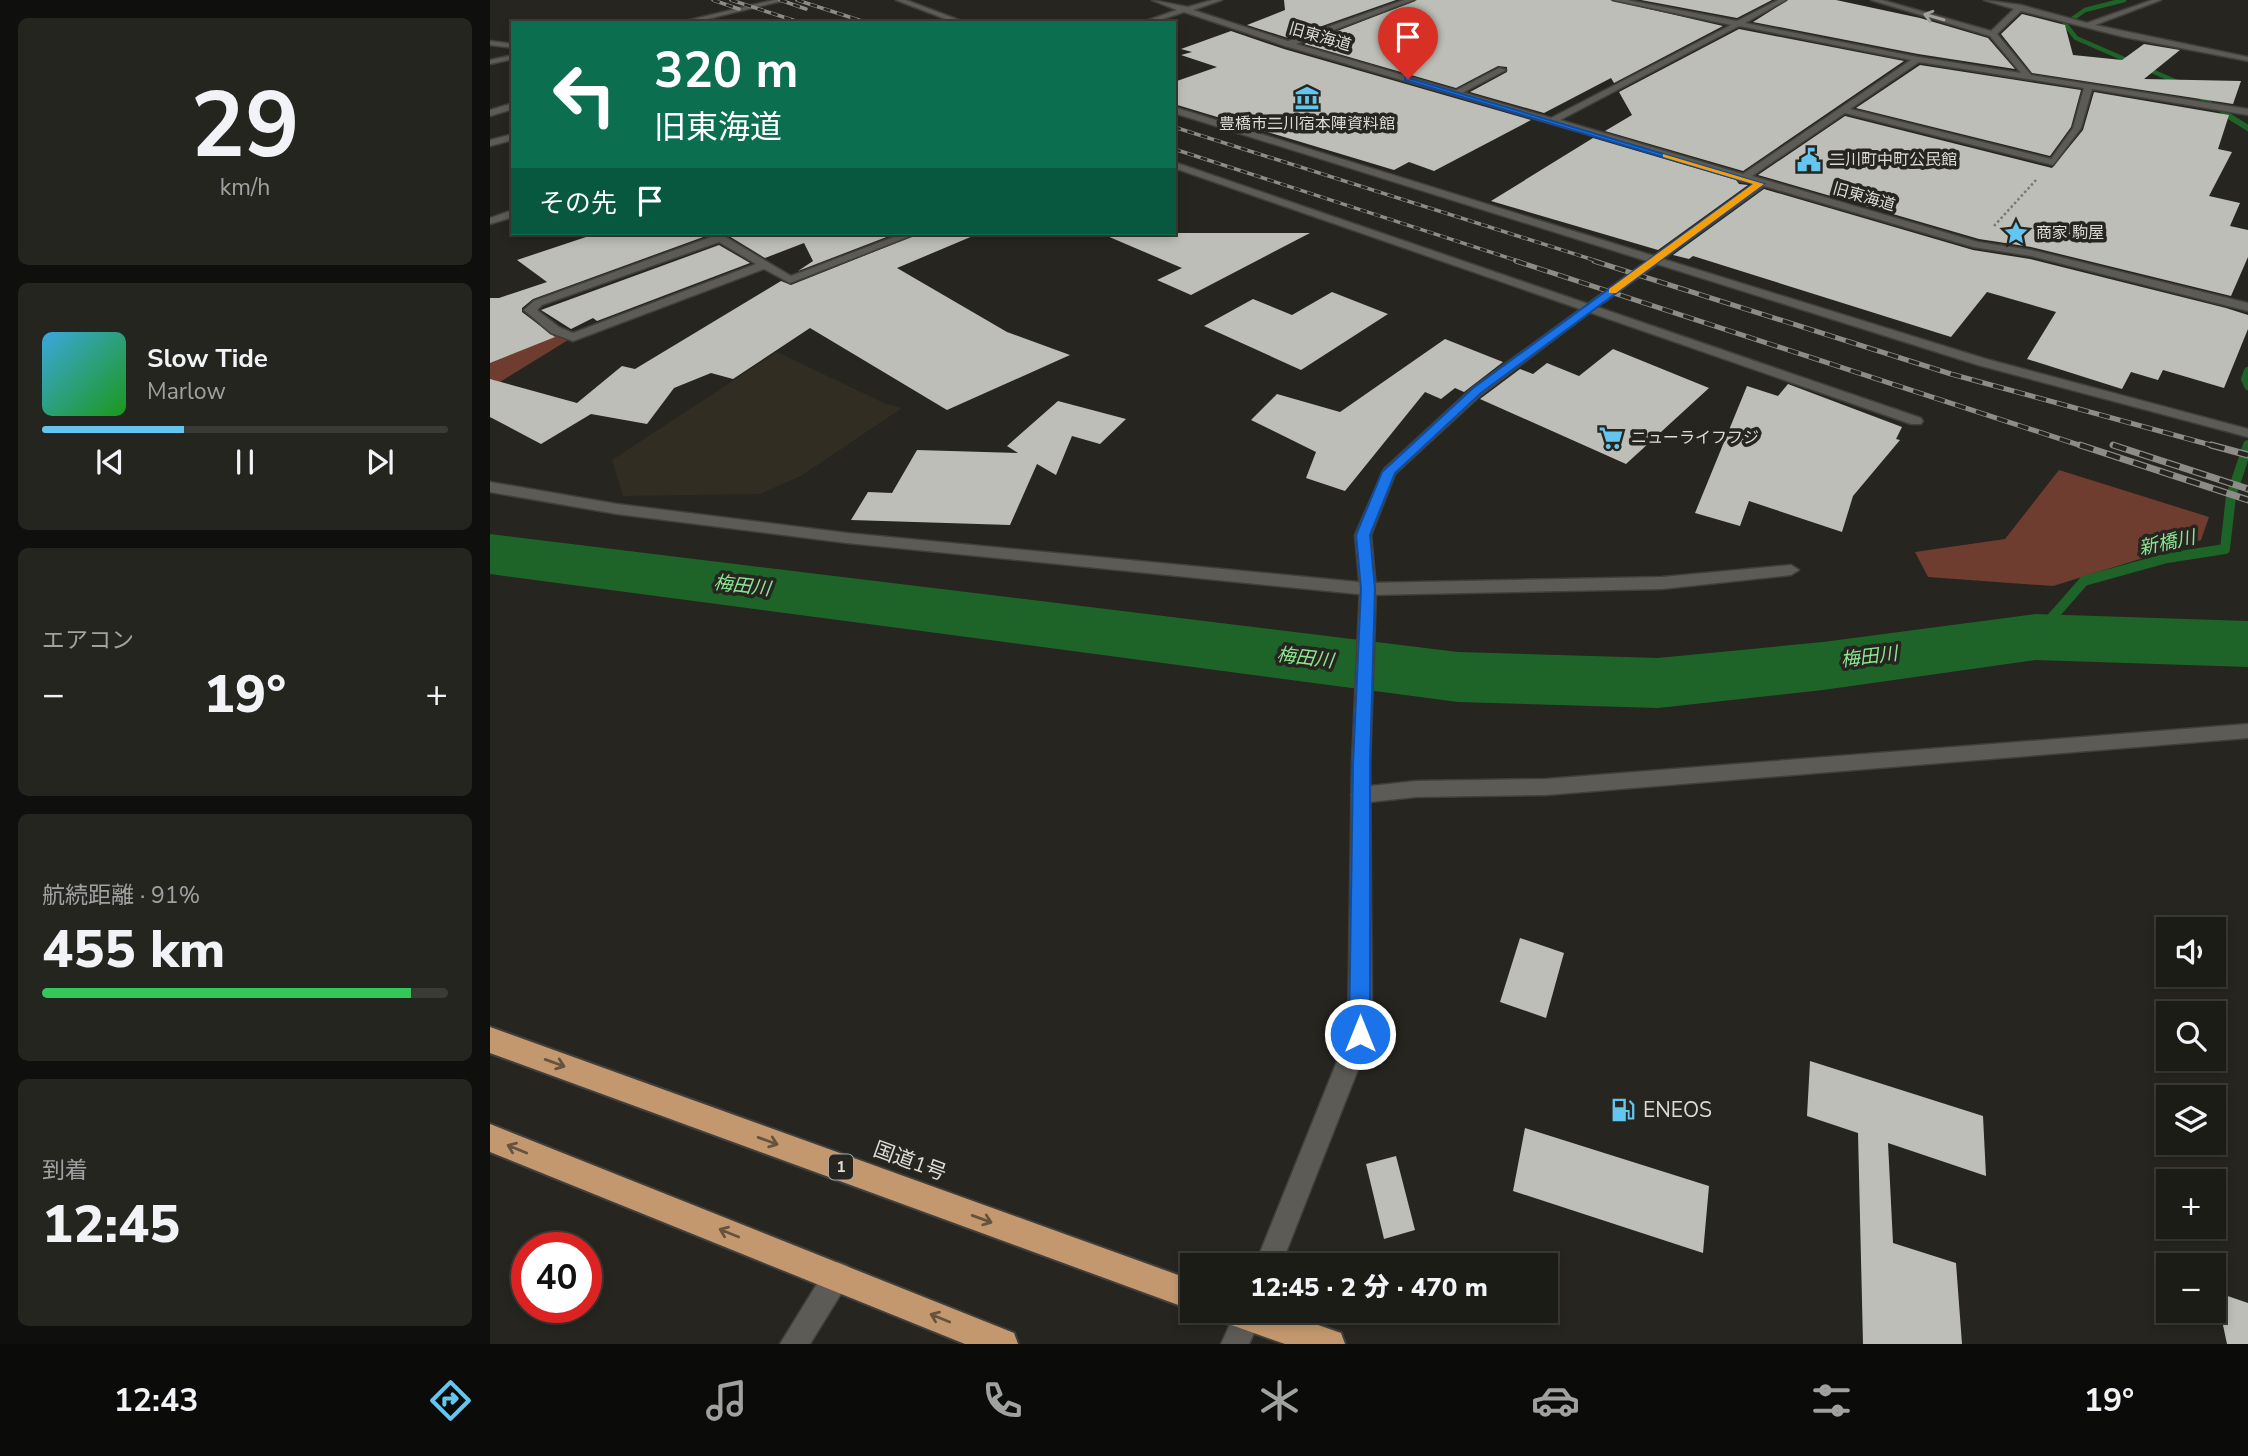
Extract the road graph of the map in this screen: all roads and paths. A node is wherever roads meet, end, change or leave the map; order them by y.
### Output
1 (783, 0) edge
2 (899, 0) edge
3 (1155, 0) edge
4 (1219, 0) edge
5 (1411, 0) edge
6 (1616, 0) edge
7 (1783, 0) edge
8 (1874, 0) edge
9 (1987, 0) edge
10 (2158, 0) edge
11 (2021, 7) junction
12 (1188, 9) junction
13 (715, 16) junction
14 (690, 21) edge
15 (731, 21) edge
16 (958, 21) edge
17 (1149, 21) edge
18 (1738, 24) junction
19 (2085, 25) junction
20 (1993, 34) junction
21 (490, 43) edge
22 (1288, 44) junction
23 (511, 46) edge
24 (511, 57) edge
25 (1917, 59) junction
26 (2248, 60) edge
27 (490, 62) edge
28 (1502, 71) dead end
29 (2029, 78) junction
30 (2088, 88) junction
31 (1455, 93) junction
32 (511, 107) edge
33 (1843, 110) junction
34 (1176, 111) edge
35 (2246, 112) edge
36 (490, 113) edge
37 (1552, 121) junction
38 (511, 138) edge
39 (490, 143) edge
40 (2053, 162) junction
41 (1176, 166) edge
42 (1742, 179) junction
43 (1760, 184) junction
44 (511, 214) edge
45 (490, 221) edge
46 (908, 235) edge
47 (716, 236) edge
48 (1977, 245) junction
49 (1654, 261) junction
50 (765, 265) junction
51 (1595, 304) junction
52 (2248, 307) edge
53 (1916, 421) dead end
54 (2248, 433) edge
55 (490, 487) edge
56 (1791, 570) dead end
57 (1367, 599) junction
58 (2248, 731) edge
59 (1362, 795) junction
60 (490, 1041) edge
61 (490, 1138) edge
62 (1273, 1253) edge
63 (838, 1276) junction
64 (1180, 1292) edge
65 (1241, 1323) edge
66 (1274, 1323) edge
67 (793, 1344) edge
68 (1003, 1344) edge
69 (1235, 1344) edge
70 (1331, 1344) edge

1 - 13 street
2 - 16 street
3 - 12 street, 旧東海道
4 - 12 street
5 - 22 street
6 - 18 street
7 - 18 street
20 -> 8 street
9 - 11 street
10 - 19 street
11 - 19 street
11 - 20 street
12 - 17 street
12 - 22 street, 旧東海道
13 - 14 street
13 - 15 street
18 - 25 street
18 - 37 street
19 - 26 street
20 - 29 street
21 - 23 street
22 - 31 street, 旧東海道
24 - 27 street
25 - 29 street
25 - 33 street
28 - 31 street
29 - 30 street
30 - 35 street
30 - 40 street
31 - 37 street, 旧東海道
32 - 36 street
33 - 40 street
33 - 42 street
34 - 49 street
37 - 42 street, 旧東海道
38 - 39 street
40 - 48 path
41 - 51 street
42 - 43 street, 旧東海道
43 - 48 street, 旧東海道
43 - 49 street
44 - 45 street
46 - 50 street
47 - 50 street
47 - 50 street
48 - 52 street, 旧東海道
49 - 51 street
49 - 54 street
51 - 53 street
51 - 57 street
55 - 57 street
56 - 57 street
57 - 59 street
58 - 59 street
59 - 62 street
60 -> 64 highway, 国道1号 / 1
63 -> 61 highway
63 - 67 street
68 -> 63 highway
65 - 69 street
66 - 70 highway

